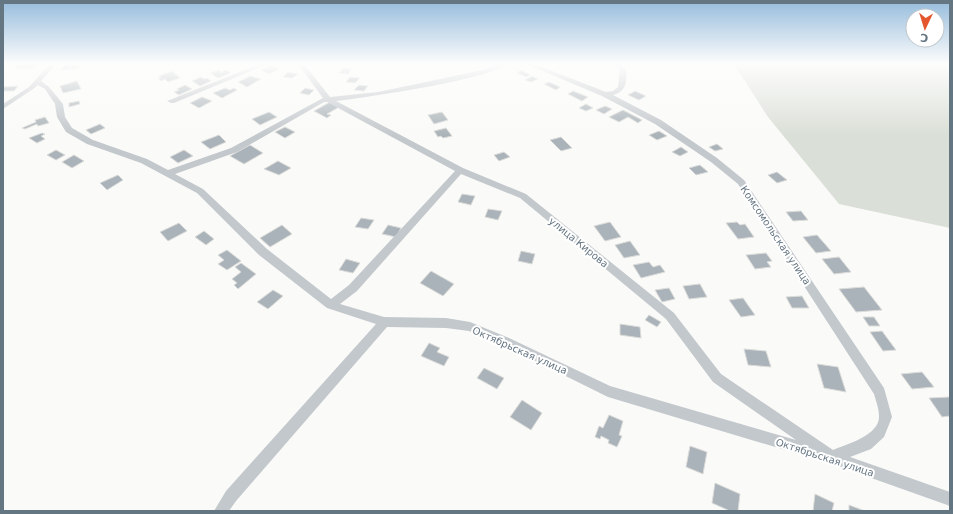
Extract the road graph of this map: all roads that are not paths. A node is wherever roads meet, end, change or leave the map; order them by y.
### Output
1 (30, 88) edge
2 (47, 88) edge
3 (204, 88) edge
4 (320, 88) edge
5 (407, 88) edge
6 (590, 88) edge
7 (621, 88) edge
8 (605, 94) junction
9 (328, 99) junction
10 (171, 101) dead end
11 (3, 107) edge
12 (460, 170) junction
13 (169, 173) junction
14 (330, 306) junction
15 (384, 322) junction
16 (832, 457) junction
17 (950, 499) edge
18 (221, 511) edge

1 - 11 street
2 - 13 street, Октябрьская улица
3 - 10 street
4 - 9 street, улица Кирова
5 - 9 street
6 - 8 street, Комсомольская улица
7 - 8 street
8 - 16 street, Комсомольская улица
9 - 12 street, улица Кирова
9 - 13 street
12 - 14 street
12 - 16 street, улица Кирова
13 - 14 street, Октябрьская улица
14 - 15 street, Октябрьская улица
15 - 16 street, Октябрьская улица
15 - 18 street
16 - 17 street, Октябрьская улица

